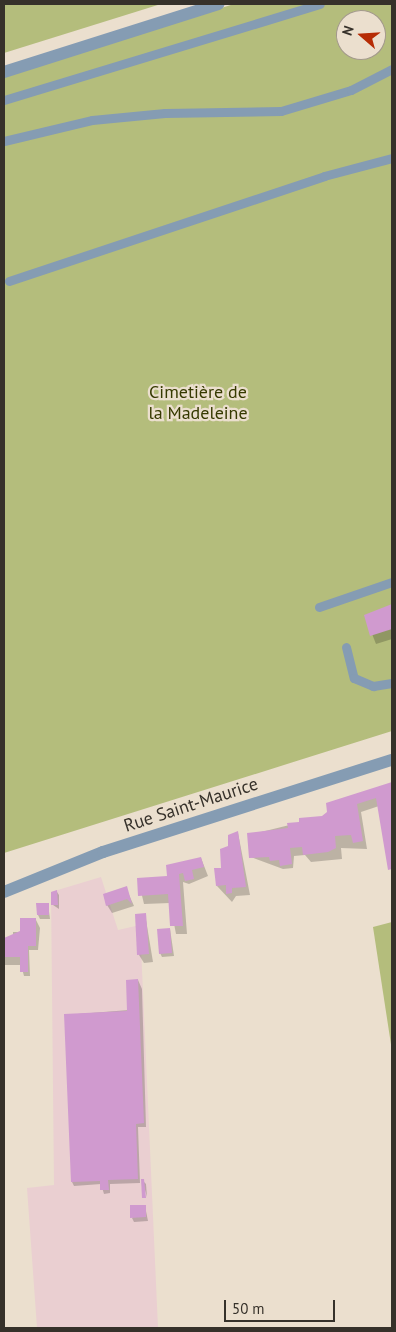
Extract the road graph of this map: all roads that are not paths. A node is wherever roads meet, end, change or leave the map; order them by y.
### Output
1 (219, 4) edge
2 (320, 4) edge
3 (392, 69) edge
4 (4, 72) edge
5 (4, 100) edge
6 (4, 141) edge
7 (392, 158) edge
8 (9, 280) dead end
9 (392, 582) edge
10 (318, 607) dead end
11 (346, 646) dead end
12 (392, 683) edge
13 (392, 760) edge
14 (4, 892) edge

1 - 4 street
2 - 5 lane
3 - 6 lane
7 - 8 lane
9 - 10 lane
11 - 12 lane
13 - 14 street, Rue Saint-Maurice

